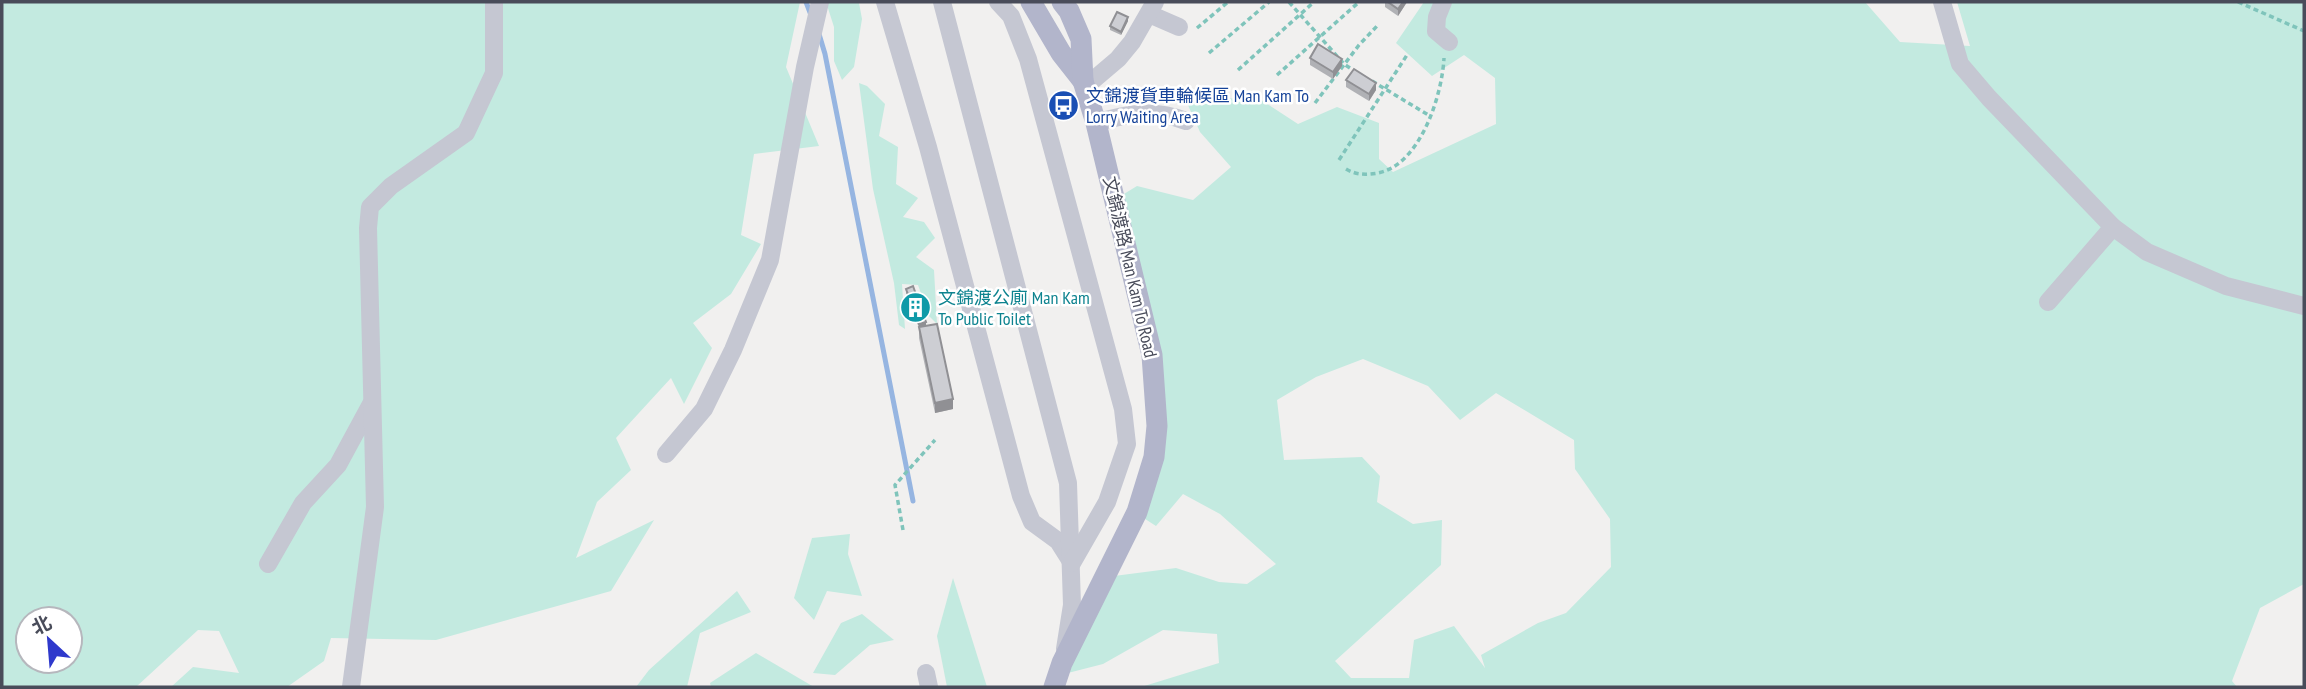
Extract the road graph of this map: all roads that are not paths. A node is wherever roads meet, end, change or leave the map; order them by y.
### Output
1 (494, 2) edge
2 (820, 2) edge
3 (885, 2) edge
4 (942, 2) edge
5 (998, 2) edge
6 (1031, 2) edge
7 (1062, 2) edge
8 (1443, 2) edge
9 (1942, 2) edge
10 (1152, 8) edge
11 (1179, 27) dead end
12 (1447, 40) road end
13 (1084, 84) junction
14 (1186, 121) dead end
15 (1096, 123) junction
16 (2113, 228) junction
17 (2048, 302) dead end
18 (2304, 306) edge
19 (372, 401) junction
20 (666, 454) dead end
21 (1072, 563) junction
22 (268, 564) dead end
23 (1062, 663) junction
24 (351, 687) edge
25 (1054, 687) edge

1 - 19 street
2 - 20 street
3 - 21 street
4 - 21 street
5 - 21 street
6 - 13 main road, 文錦渡路 Man Kam To Road
7 - 13 main road, 文錦渡路 Man Kam To Road
8 - 12 street
9 - 16 street
10 - 11 street
10 - 13 street
13 - 15 main road, 文錦渡路 Man Kam To Road
14 - 15 street
15 - 23 main road, 文錦渡路 Man Kam To Road
16 - 17 street
16 - 18 street
19 - 22 street
19 - 24 street
21 - 23 street
23 - 25 main road, 文錦渡路 Man Kam To Road

